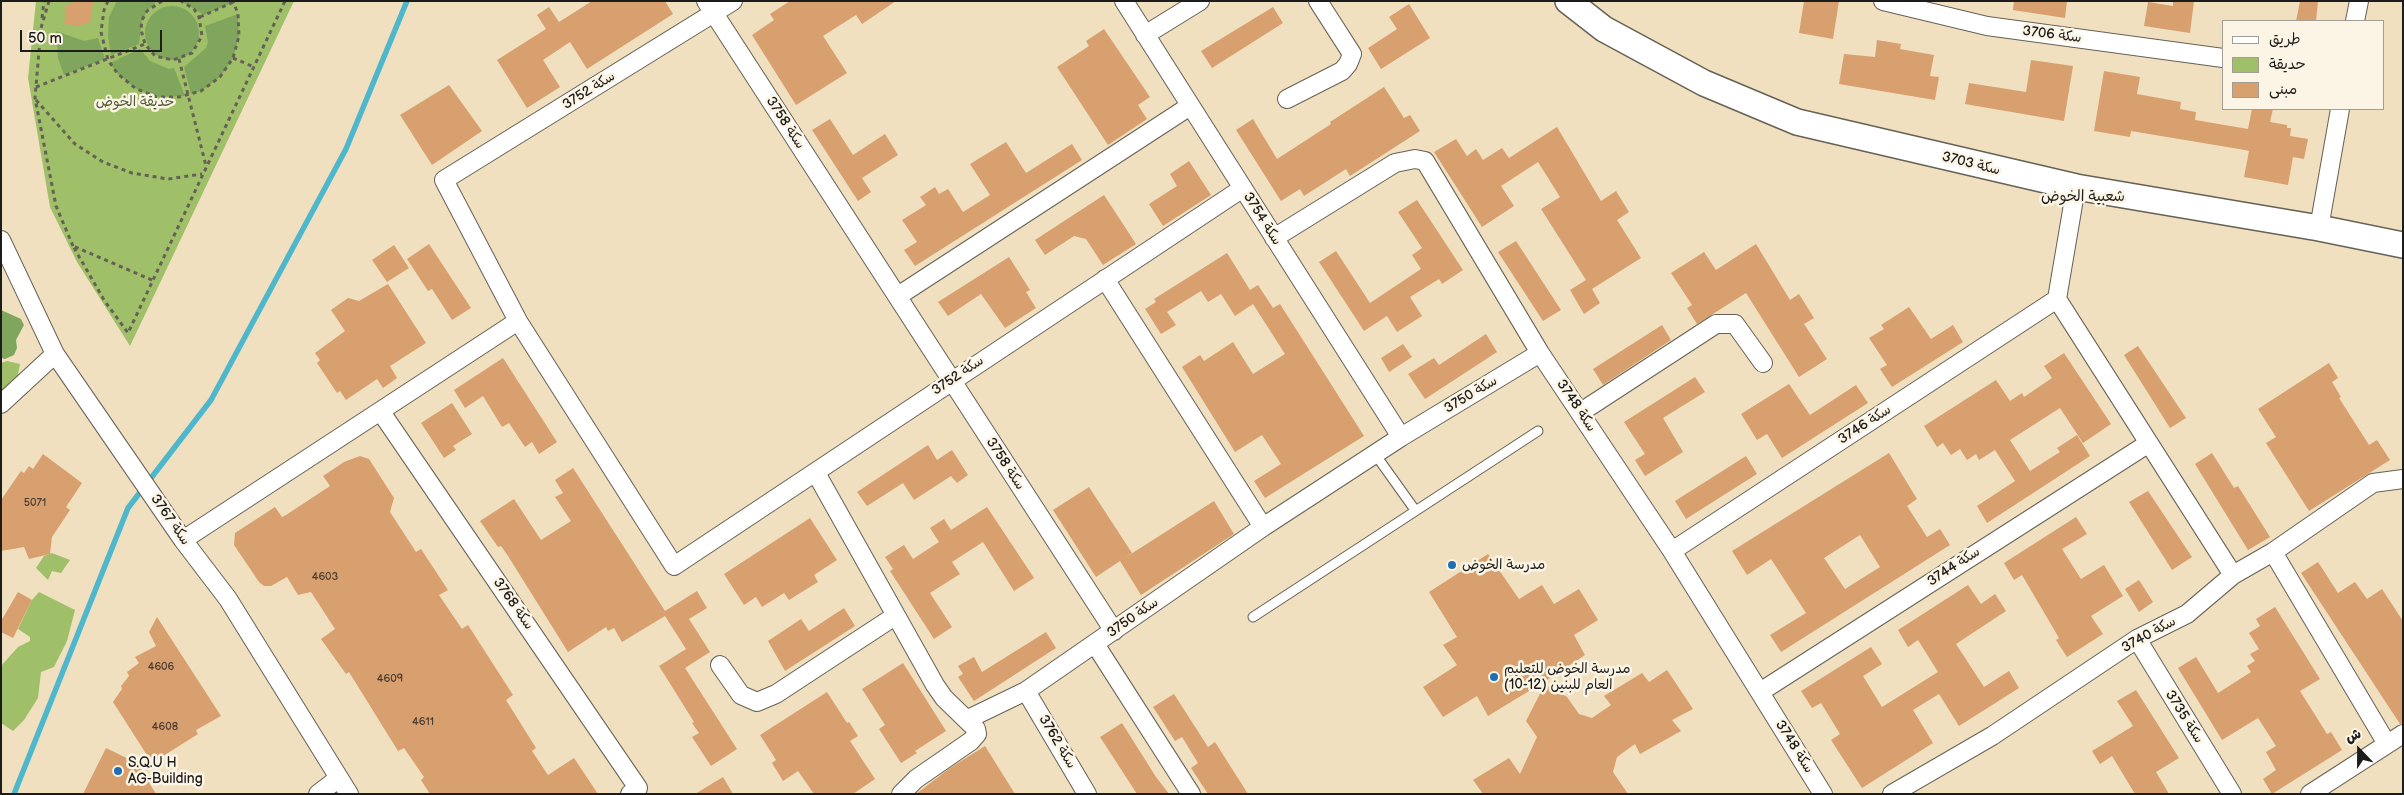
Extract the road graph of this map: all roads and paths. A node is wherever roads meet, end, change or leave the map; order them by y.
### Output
1 (44, 1) edge
2 (49, 1) edge
3 (108, 1) edge
4 (162, 1) edge
5 (182, 1) edge
6 (285, 1) edge
7 (732, 1) edge
8 (1124, 1) edge
9 (1200, 1) edge
10 (1318, 1) edge
11 (1568, 1) edge
12 (1883, 1) edge
13 (2359, 1) edge
14 (155, 2) edge
15 (234, 2) edge
16 (709, 7) edge
17 (200, 17) junction
18 (2356, 20) edge
19 (41, 28) junction
20 (1145, 35) junction
21 (145, 44) junction
22 (233, 58) junction
23 (2222, 58) edge
24 (179, 59) junction
25 (108, 60) junction
26 (254, 67) junction
27 (36, 87) junction
28 (188, 95) junction
29 (35, 98) junction
30 (1288, 98) dead end
31 (1190, 106) junction
32 (2340, 110) edge
33 (206, 167) junction
34 (203, 174) junction
35 (2076, 187) junction
36 (1243, 188) junction
37 (2319, 228) junction
38 (1274, 238) junction
39 (1, 240) edge
40 (2403, 245) edge
41 (73, 246) junction
42 (1105, 279) junction
43 (152, 280) junction
44 (898, 296) junction
45 (2057, 299) junction
46 (518, 321) junction
47 (1540, 353) junction
48 (55, 354) junction
49 (1763, 363) dead end
50 (951, 380) junction
51 (1, 404) edge
52 (381, 412) junction
53 (1581, 412) junction
54 (1538, 432) dead end
55 (1400, 437) junction
56 (2149, 443) junction
57 (1376, 454) junction
58 (816, 473) junction
59 (2403, 479) edge
60 (1415, 510) junction
61 (1263, 527) junction
62 (184, 540) junction
63 (1672, 551) junction
64 (2273, 552) junction
65 (2233, 575) junction
66 (895, 616) junction
67 (1253, 617) dead end
68 (1114, 631) junction
69 (2136, 639) junction
70 (1095, 644) junction
71 (720, 665) dead end
72 (1026, 691) junction
73 (1760, 692) junction
74 (968, 719) junction
75 (2403, 734) edge
76 (2387, 744) junction
77 (339, 778) junction
78 (318, 794) edge
79 (349, 794) edge
80 (630, 794) edge
81 (901, 794) edge
82 (1087, 794) edge
83 (1191, 794) edge
84 (1824, 794) edge
85 (1892, 794) edge
86 (2232, 794) edge
87 (2310, 794) edge

1 - 19 path
2 - 19 path
3 - 25 path
4 - 14 path
5 - 17 path
6 - 26 path
7 - 16 street, سكة 3752
8 - 20 street, سكة 3754
9 - 20 street
10 - 30 street
11 - 35 street, سكة 3703
12 - 23 street, سكة 3706
13 - 18 street
14 - 21 path
15 - 17 path
15 - 22 path
16 - 44 street, سكة 3758
16 - 46 street, سكة 3752
17 - 24 path
19 - 27 path
20 - 31 street, سكة 3754
21 - 24 path
21 - 25 path
22 - 26 path
22 - 28 path
24 - 28 path
25 - 27 path
25 - 28 path
26 - 33 path
27 - 29 path
28 - 33 path
29 - 34 path
29 - 41 path
31 - 36 street, سكة 3754
31 - 44 street
32 - 37 street
33 - 34 path
34 - 43 path
35 - 37 street, سكة 3703
35 - 45 street
36 - 38 street, سكة 3754
36 - 42 street, سكة 3752
37 - 40 street, سكة 3703
38 - 47 street, سكة 3748
38 - 55 street, سكة 3754
39 - 48 street, سكة 3767
41 - 43 path
41 - 43 path
42 - 50 street, سكة 3752
42 - 61 street
44 - 50 street, سكة 3758
45 - 56 street
45 - 63 street, سكة 3746
46 - 52 street
46 - 58 street, سكة 3752
47 - 53 street, سكة 3748
47 - 55 street, سكة 3750
48 - 51 street
48 - 62 street, سكة 3767
49 - 53 street
50 - 58 street, سكة 3752
50 - 68 street, سكة 3758
52 - 62 street
52 - 80 street, سكة 3768
53 - 63 street, سكة 3748
54 - 60 lane
55 - 57 street, سكة 3750
56 - 65 street
56 - 73 street, سكة 3744
57 - 60 lane
57 - 61 street, سكة 3750
58 - 66 street
59 - 64 street, سكة 3740
60 - 67 lane
61 - 68 street, سكة 3750
62 - 77 street, سكة 3767
63 - 73 street, سكة 3748
64 - 65 street, سكة 3740
64 - 76 street
65 - 69 street, سكة 3740
66 - 71 street
66 - 74 street
68 - 70 street, سكة 3750
69 - 85 street, سكة 3740
69 - 86 street, سكة 3735
70 - 72 street, سكة 3750
70 - 83 street
72 - 74 street, سكة 3750
72 - 82 street, سكة 3762
73 - 84 street, سكة 3748
74 - 81 street
75 - 76 street
76 - 87 street
77 - 78 street
77 - 79 street, سكة 3767

